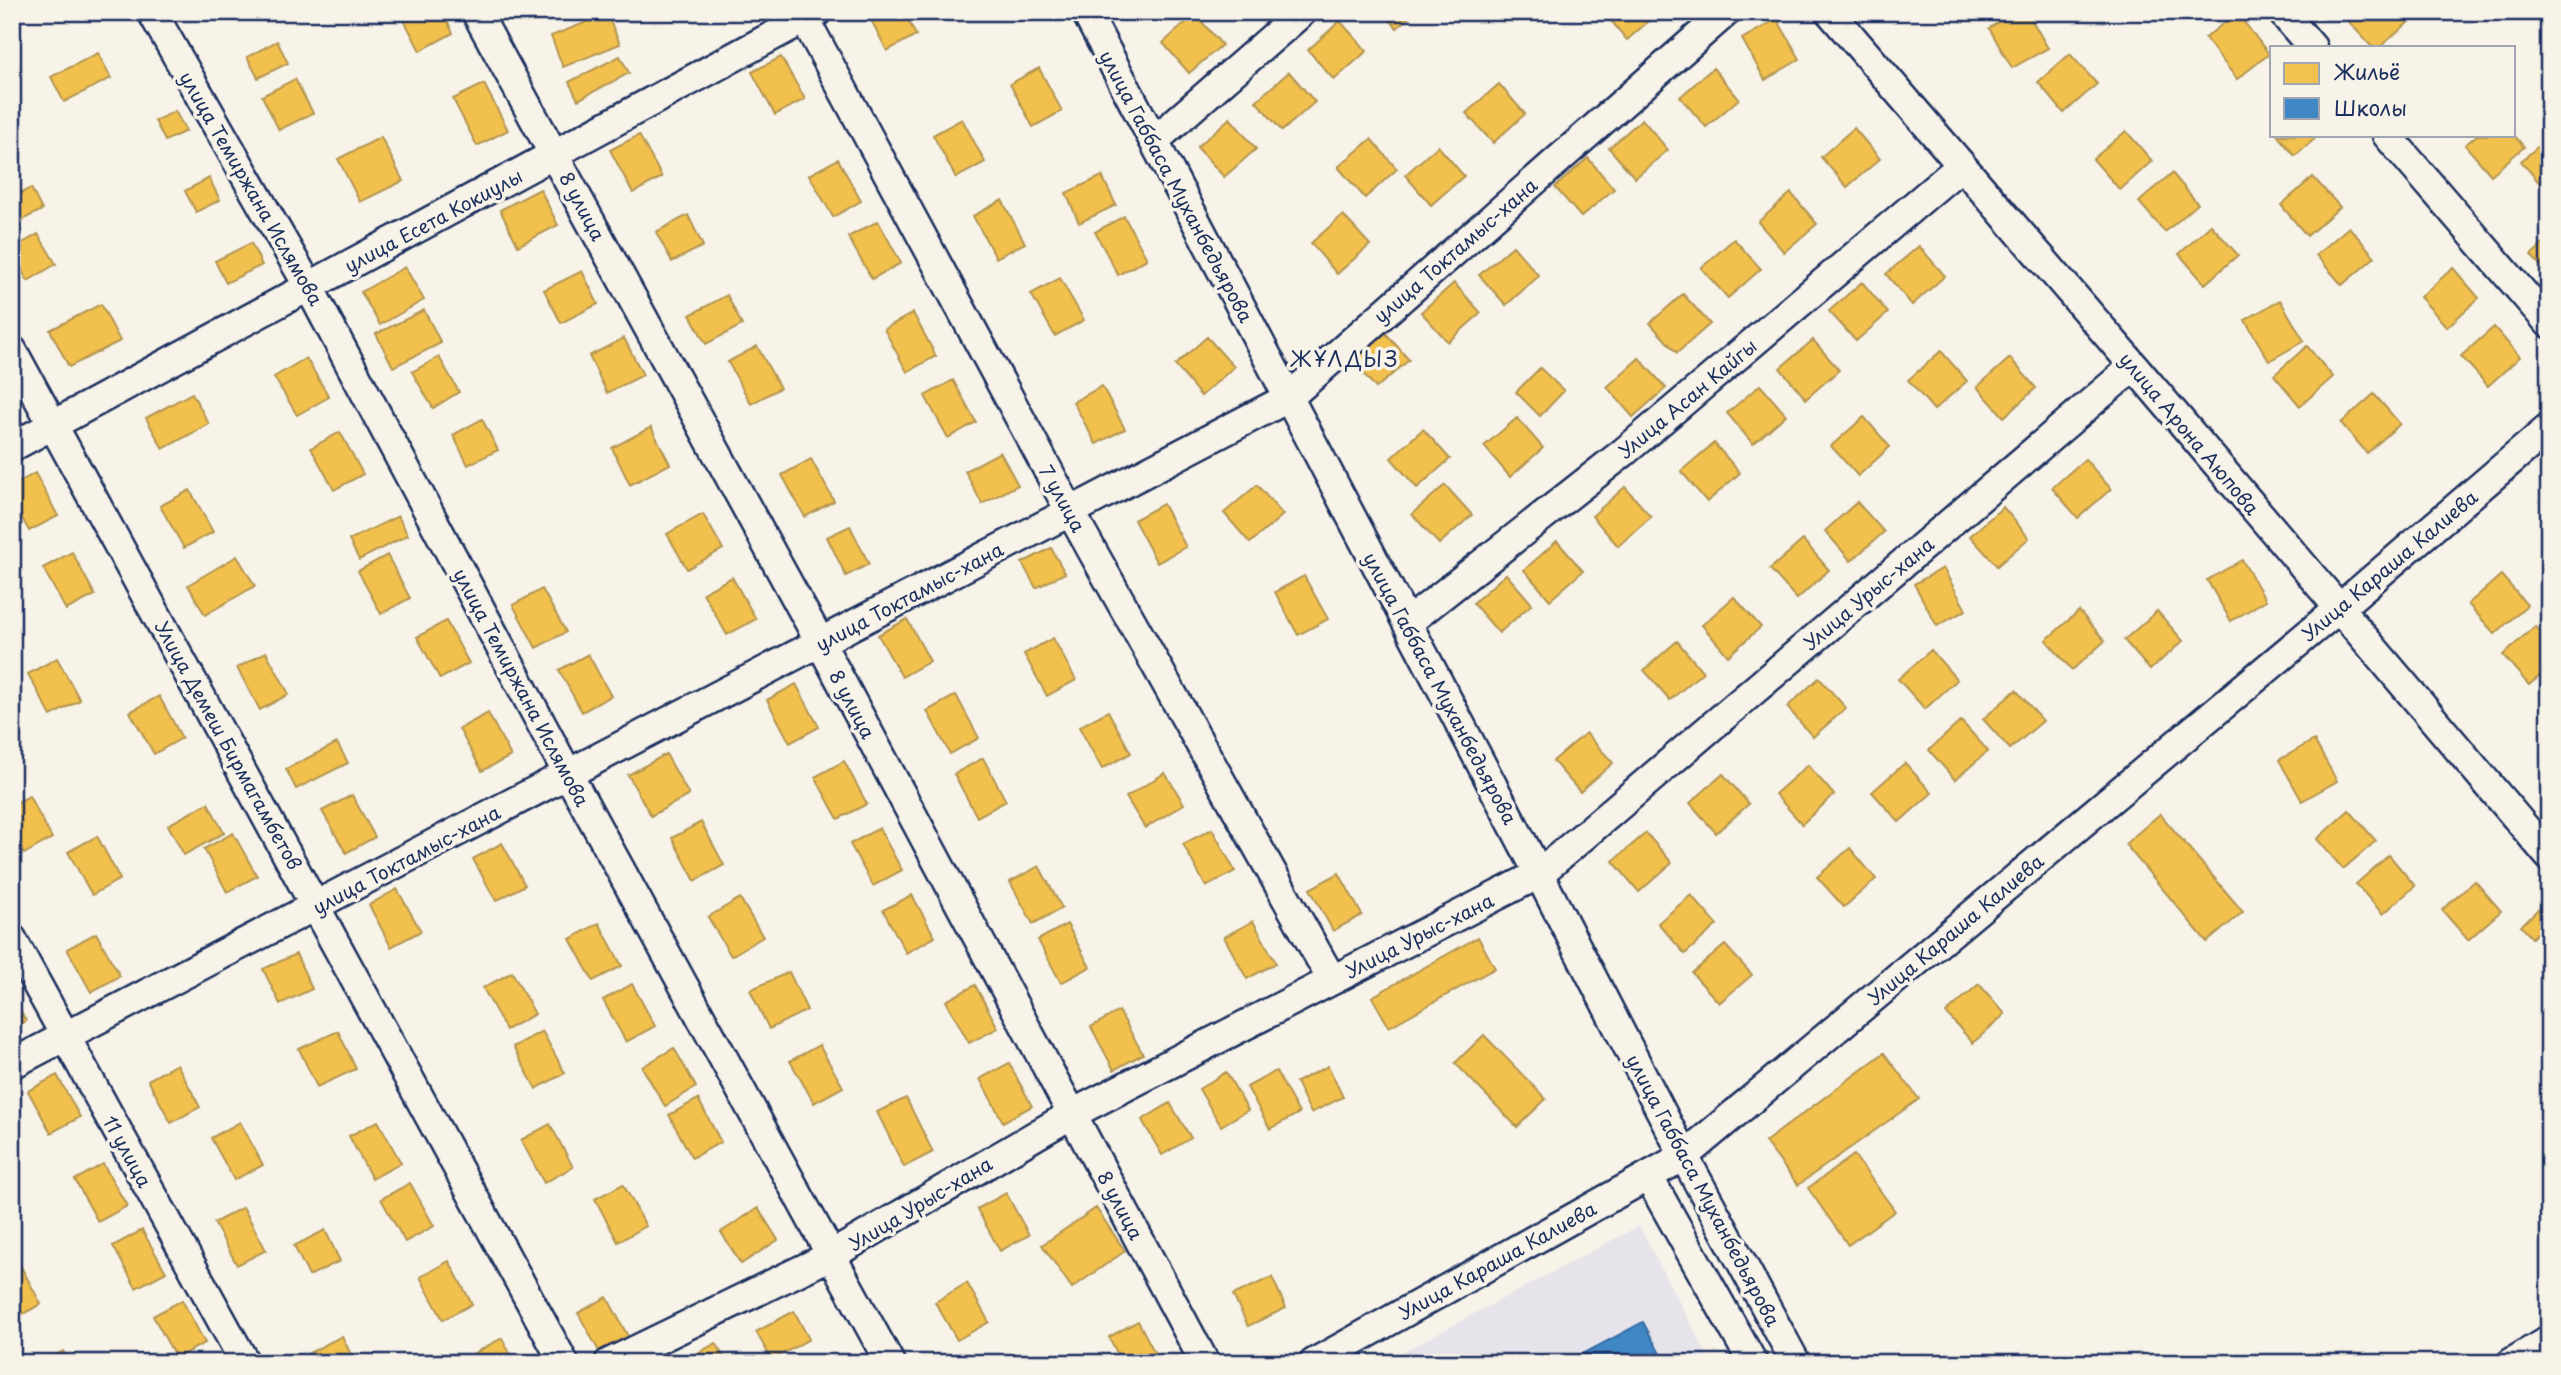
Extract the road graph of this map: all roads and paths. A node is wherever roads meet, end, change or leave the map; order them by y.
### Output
1 (152, 12) edge
2 (476, 12) edge
3 (1086, 12) edge
4 (1302, 12) edge
5 (1726, 12) edge
6 (1830, 12) edge
7 (2282, 12) edge
8 (808, 14) edge
9 (2311, 46) edge
10 (2388, 136) edge
11 (1154, 141) junction
12 (555, 154) junction
13 (1961, 166) junction
14 (309, 287) junction
15 (2549, 323) edge
16 (12, 350) edge
17 (2134, 366) junction
18 (1288, 398) junction
19 (53, 425) junction
20 (2549, 428) edge
21 (12, 447) edge
22 (1070, 512) junction
23 (2338, 609) junction
24 (1406, 623) junction
25 (820, 642) junction
26 (568, 774) junction
27 (2549, 856) edge
28 (1539, 874) junction
29 (317, 905) junction
30 (12, 939) edge
31 (1332, 980) junction
32 (65, 1037) junction
33 (12, 1064) edge
34 (1072, 1114) junction
35 (1684, 1156) junction
36 (1648, 1176) junction
37 (832, 1255) junction
38 (2549, 1340) edge
39 (245, 1363) edge
40 (564, 1363) edge
41 (609, 1363) edge
42 (890, 1363) edge
43 (1205, 1363) edge
44 (1314, 1363) edge
45 (1753, 1363) edge
46 (1796, 1363) edge
47 (2511, 1363) edge

1 - 14 street, улица Темиржана Ислямова
2 - 12 street, 8 улица
3 - 11 street, улица Габбаса Муханбедьярова
4 - 11 street
5 - 18 street, улица Токтамыс-хана
6 - 13 street, улица Арона Аюпова
7 - 9 street
8 - 12 street, улица Есета Кокиулы
8 - 22 street, 7 улица
10 - 15 street
11 - 18 street, улица Габбаса Муханбедьярова
12 - 14 street, улица Есета Кокиулы
12 - 25 street, 8 улица
13 - 17 street, улица Арона Аюпова
13 - 24 street, Улица Асан Кайгы
14 - 19 street, улица Есета Кокиулы
14 - 26 street, улица Темиржана Ислямова
16 - 19 street, Улица Демеш Бирмагамбетов
17 - 23 street, улица Арона Аюпова
17 - 28 street, Улица Урыс-хана
18 - 22 street, улица Токтамыс-хана
18 - 24 street, улица Габбаса Муханбедьярова
19 - 21 street, улица Есета Кокиулы
19 - 29 street, Улица Демеш Бирмагамбетов
20 - 23 street, Улица Караша Калиева
22 - 25 street, улица Токтамыс-хана
22 - 31 street, 7 улица
23 - 27 street, улица Арона Аюпова
23 - 35 street, Улица Караша Калиева
24 - 28 street, улица Габбаса Муханбедьярова
25 - 26 street, улица Токтамыс-хана
25 - 34 street, 8 улица
26 - 29 street, улица Токтамыс-хана
26 - 37 street, улица Темиржана Ислямова
28 - 31 street, Улица Урыс-хана
28 - 35 street, улица Габбаса Муханбедьярова
29 - 32 street, улица Токтамыс-хана
29 - 40 street, Улица Демеш Бирмагамбетов
30 - 32 street, 11 улица
31 - 34 street, Улица Урыс-хана
32 - 33 street, улица Токтамыс-хана
32 - 39 street, 11 улица
34 - 37 street, Улица Урыс-хана
34 - 43 street, 8 улица
35 - 36 street, Улица Караша Калиева
35 - 46 street, улица Габбаса Муханбедьярова
36 - 44 street, Улица Караша Калиева
36 - 45 street
37 - 41 street, Улица Урыс-хана
37 - 42 street, улица Темиржана Ислямова
38 - 47 street

